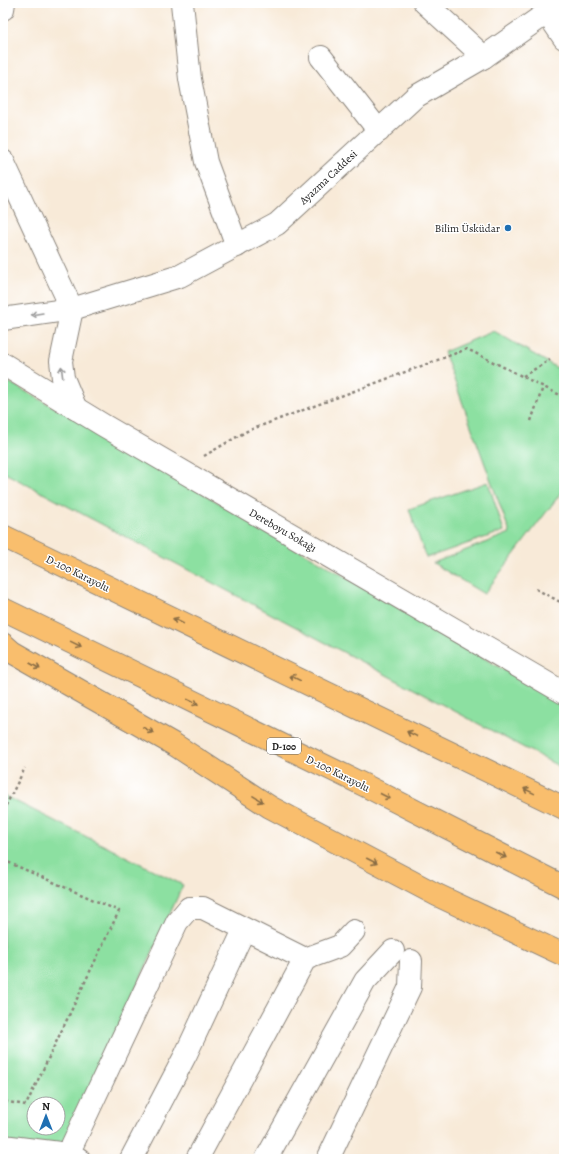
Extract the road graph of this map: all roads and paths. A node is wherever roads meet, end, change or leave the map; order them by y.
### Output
1 (4, 3) edge
2 (182, 3) edge
3 (426, 3) edge
4 (3, 9) edge
5 (557, 14) edge
6 (564, 38) edge
7 (484, 56) junction
8 (321, 57) dead end
9 (379, 131) junction
10 (3, 160) edge
11 (238, 246) junction
12 (72, 308) junction
13 (3, 319) edge
14 (550, 360) dead end
15 (3, 364) edge
16 (523, 376) junction
17 (543, 386) junction
18 (564, 397) edge
19 (76, 409) junction
20 (531, 421) dead end
21 (179, 470) junction
22 (3, 536) edge
23 (536, 589) dead end
24 (564, 604) edge
25 (3, 609) edge
26 (3, 644) edge
27 (564, 693) edge
28 (25, 768) dead end
29 (564, 808) edge
30 (3, 811) edge
31 (3, 860) edge
32 (564, 887) edge
33 (244, 930) junction
34 (354, 931) dead end
35 (564, 955) edge
36 (305, 959) junction
37 (3, 1101) edge
38 (3, 1146) edge
39 (74, 1156) edge
40 (130, 1159) edge
41 (197, 1159) edge
42 (266, 1159) edge
43 (328, 1159) edge

1 - 4 street
2 - 11 street
3 - 7 street
5 - 6 street
5 - 7 street, Ayazma Caddesi
7 - 9 street, Ayazma Caddesi
8 - 9 street
9 - 11 street, Ayazma Caddesi
10 - 12 street
11 - 12 street, Ayazma Caddesi
12 -> 13 street, Ayazma Caddesi
19 -> 12 street
14 - 16 path
15 - 19 street, Dereboyu Sokağı
16 - 17 path
16 - 21 path
17 - 18 path
17 - 20 path
19 - 21 street, Dereboyu Sokağı
21 - 27 street, Dereboyu Sokağı
29 -> 22 highway, D-100 Karayolu
23 - 24 path
25 -> 32 highway, D-100 Karayolu / D-100
26 -> 35 highway
28 - 30 path
31 - 37 path
33 - 36 street
33 - 39 street
33 - 40 street
34 - 36 street
36 - 41 street
38 - 39 street
42 - 43 street

